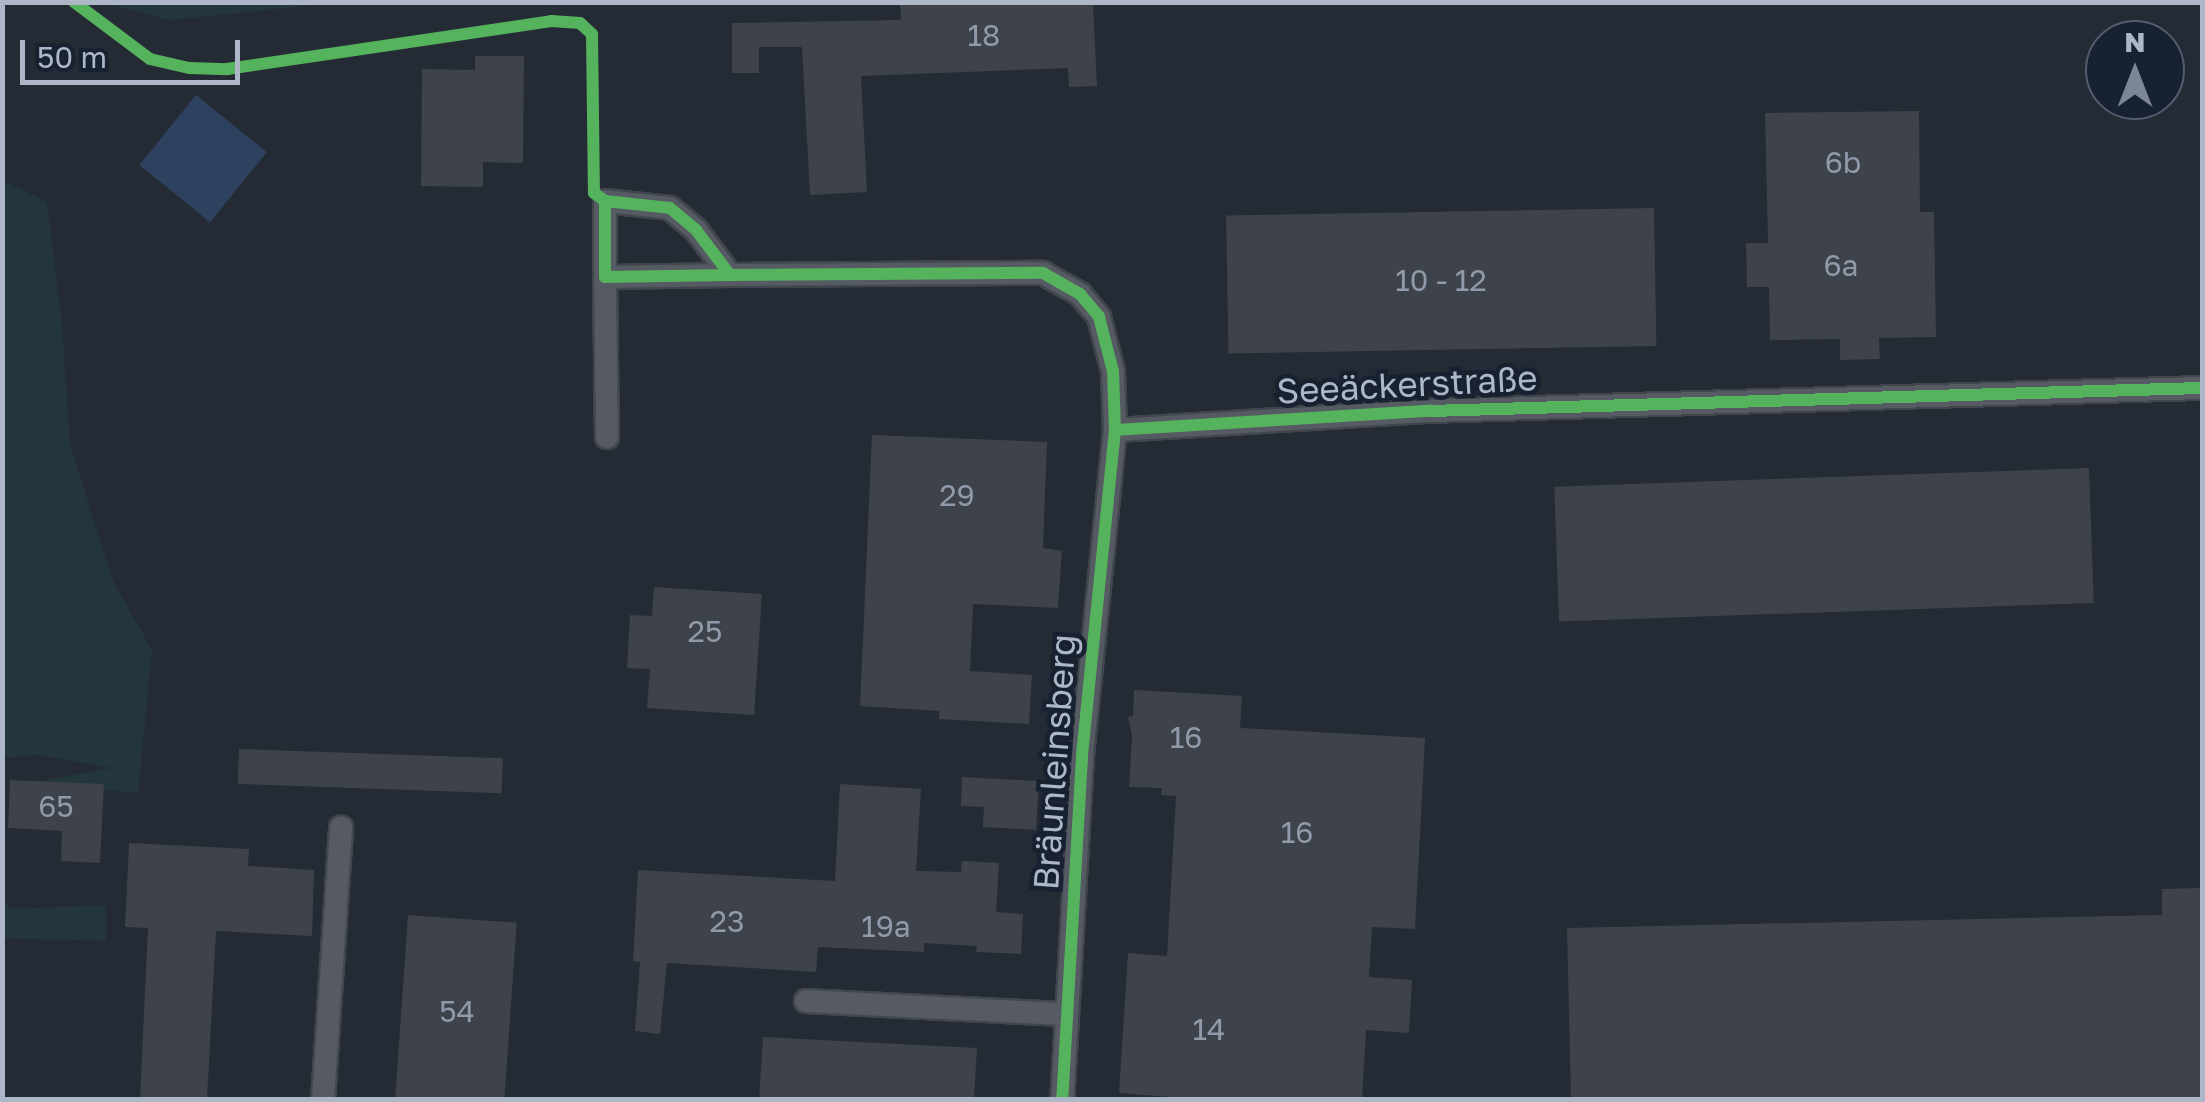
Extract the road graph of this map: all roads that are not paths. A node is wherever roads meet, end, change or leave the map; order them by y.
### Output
1 (730, 275) junction
2 (606, 277) junction
3 (2202, 388) edge
4 (1115, 430) junction
5 (607, 436) dead end
6 (341, 828) dead end
7 (806, 1001) dead end
8 (1066, 1014) junction
9 (322, 1100) edge
10 (1062, 1100) edge

1 - 2 street
1 - 2 street
1 - 4 street
2 - 5 street
3 - 4 street, Seeäckerstraße
4 - 8 street, Bräunleinsberg
6 - 9 street
7 - 8 street
8 - 10 street, Bräunleinsberg

